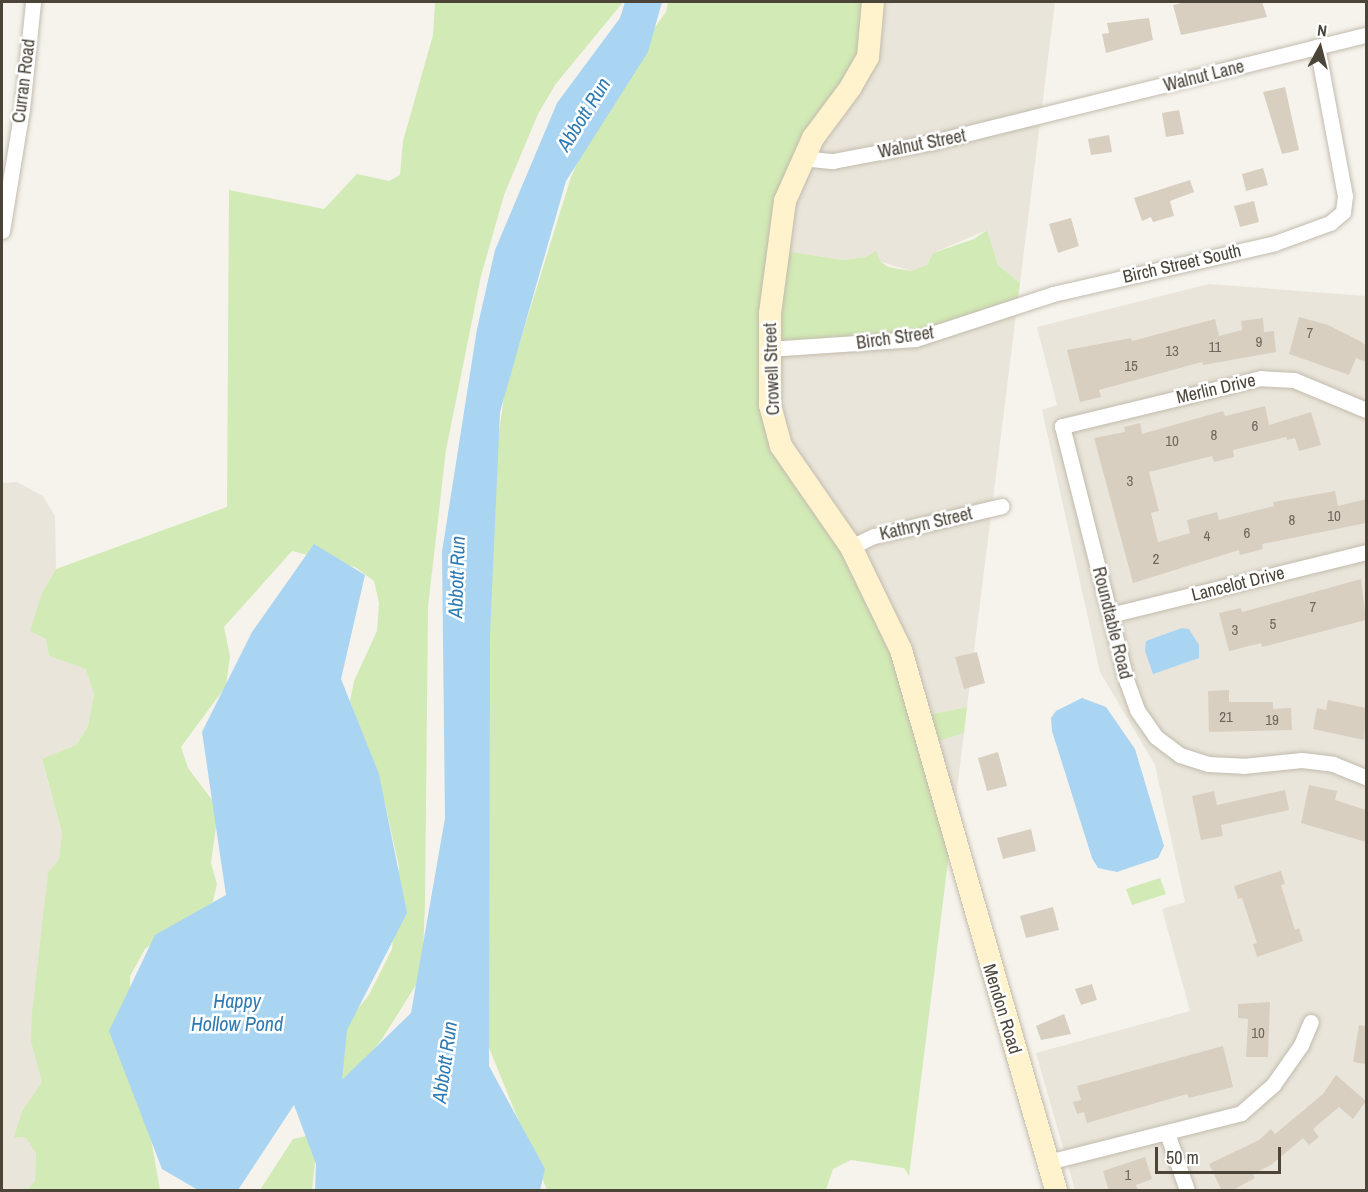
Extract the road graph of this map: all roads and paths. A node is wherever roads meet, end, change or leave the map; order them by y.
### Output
1 (33, 2) edge
2 (873, 2) edge
3 (1366, 35) edge
4 (1317, 47) junction
5 (1042, 117) joint
6 (802, 158) junction
7 (2, 231) edge
8 (1017, 306) joint
9 (768, 349) junction
10 (1366, 410) edge
11 (1062, 426) joint
12 (1002, 506) dead end
13 (851, 547) junction
14 (1366, 552) edge
15 (1110, 615) junction
16 (1366, 777) edge
17 (949, 827) joint
18 (1311, 1022) dead end
19 (1167, 1133) junction
20 (1048, 1162) junction
21 (1056, 1191) edge
22 (1187, 1191) edge

1 - 7 street, Curran Road
2 - 6 street, Crowell Street
3 - 4 street, Walnut Lane
4 - 5 street, Walnut Lane
4 - 8 street, Birch Street South
5 - 6 street, Walnut Street
6 - 9 street, Crowell Street
8 - 9 street, Birch Street
9 - 13 street, Crowell Street
10 - 11 street, Merlin Drive
11 - 15 street, Roundtable Road
12 - 13 street, Kathryn Street
13 - 17 street, Crowell Street
14 - 15 street, Lancelot Drive
15 - 16 street, Roundtable Road
17 - 20 street, Mendon Road
18 - 19 street
19 - 20 street
19 - 22 street
20 - 21 street, Mendon Road

